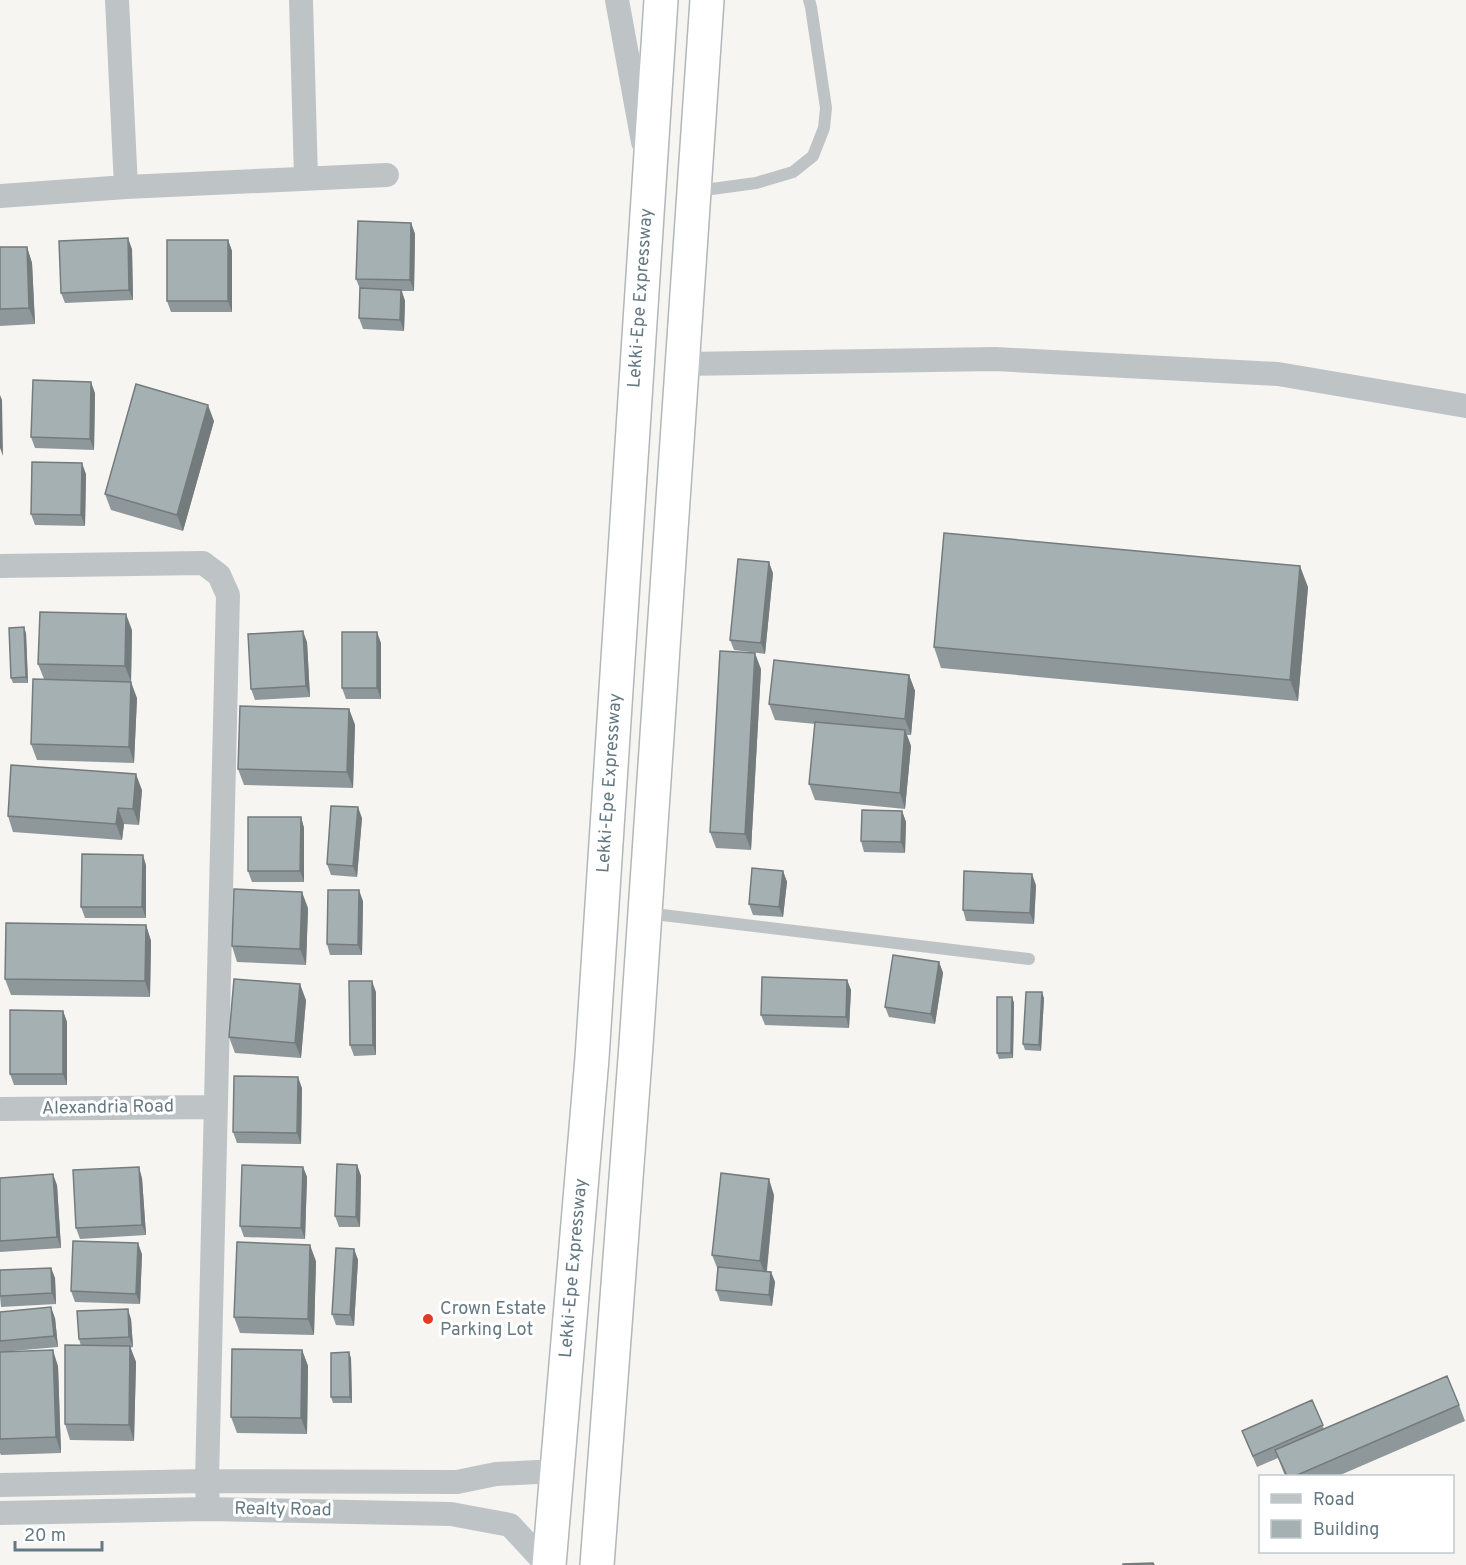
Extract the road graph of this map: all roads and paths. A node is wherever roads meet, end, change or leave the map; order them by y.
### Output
1 (117, 0) edge
2 (301, 0) edge
3 (617, 0) edge
4 (661, 0) edge
5 (707, 0) edge
6 (808, 0) edge
7 (649, 174) junction
8 (387, 175) dead end
9 (306, 178) junction
10 (126, 187) junction
11 (694, 191) junction
12 (0, 196) edge
13 (682, 364) junction
14 (1466, 406) edge
15 (0, 566) edge
16 (645, 913) junction
17 (1029, 959) dead end
18 (216, 1107) junction
19 (0, 1109) edge
20 (557, 1471) junction
21 (207, 1481) junction
22 (0, 1485) edge
23 (208, 1509) junction
24 (0, 1513) edge
25 (548, 1565) edge
26 (597, 1565) edge

1 - 10 street
2 - 9 street
3 - 7 street
4 - 7 highway, Lekki-Epe Expressway
5 - 11 highway
6 - 11 lane
7 - 20 highway, Lekki-Epe Expressway
8 - 9 street
9 - 10 street
10 - 12 street
11 - 13 highway
13 - 14 street
13 - 16 highway
15 - 18 street
16 - 17 lane
16 - 26 highway
18 - 19 street, Alexandria Road
18 - 21 street
20 - 21 street, Realty Road
20 - 25 highway, Lekki-Epe Expressway
21 - 22 street, Realty Road
21 - 23 street
23 - 24 street, Realty Road
23 - 25 street, Realty Road

